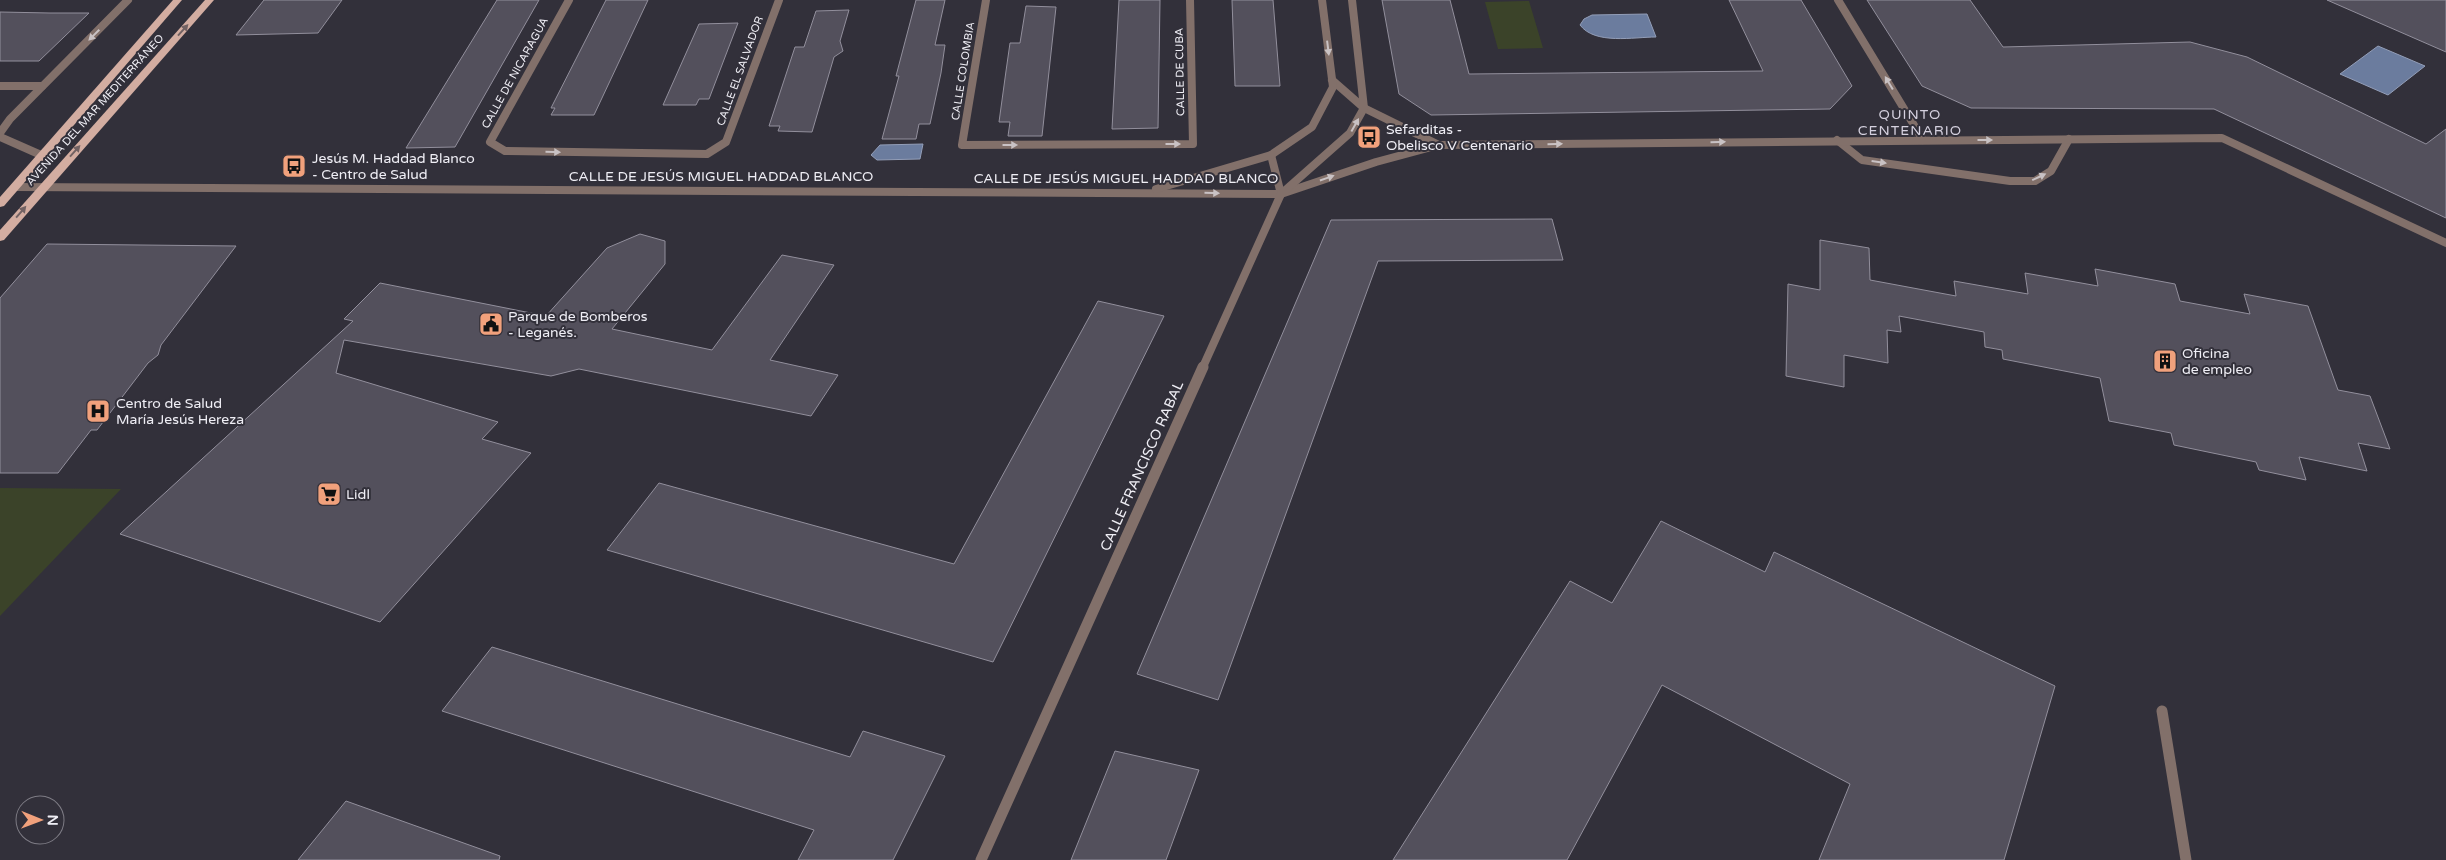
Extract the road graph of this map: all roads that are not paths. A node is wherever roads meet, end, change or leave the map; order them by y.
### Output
1 (128, 0) edge
2 (178, 0) edge
3 (210, 0) edge
4 (569, 0) edge
5 (779, 0) edge
6 (986, 0) edge
7 (1190, 0) edge
8 (1322, 0) edge
9 (1352, 0) edge
10 (1838, 0) edge
11 (1332, 80) junction
12 (0, 86) edge
13 (42, 86) junction
14 (1364, 108) junction
15 (0, 135) edge
16 (2069, 139) junction
17 (1837, 140) junction
18 (1923, 140) junction
19 (1192, 144) joint
20 (1439, 145) junction
21 (720, 147) joint
22 (41, 155) junction
23 (1271, 155) junction
24 (15, 187) junction
25 (43, 188) junction
26 (1146, 192) junction
27 (1281, 194) junction
28 (0, 204) edge
29 (0, 237) edge
30 (2446, 243) edge
31 (2162, 711) dead end
32 (981, 860) edge
33 (2186, 860) edge

1 -> 13 street, AVENIDA DEL MAR MEDITERRÁNEO
2 - 22 main road, AVENIDA DEL MAR MEDITERRÁNEO
25 -> 3 main road, AVENIDA DEL MAR MEDITERRÁNEO
4 -> 21 street, CALLE DE NICARAGUA
5 - 21 street, CALLE EL SALVADOR
6 -> 19 street, CALLE COLOMBIA
7 - 19 street, CALLE DE CUBA
8 -> 11 street
9 - 14 street
18 -> 10 street
11 - 14 street
11 - 23 street
12 - 13 street
13 - 15 street, AVENIDA DEL MAR MEDITERRÁNEO
14 - 20 street
27 -> 14 street, CALLE FRANCISCO RABAL
15 - 22 street, AVENIDA DEL MAR MEDITERRÁNEO
17 -> 16 street
18 -> 16 street, CALLE DE JESÚS MIGUEL HADDAD BLANCO
16 - 30 street, CALLE DE JESÚS MIGUEL HADDAD BLANCO
17 - 18 street, CALLE DE JESÚS MIGUEL HADDAD BLANCO
20 -> 17 street, CALLE DE JESÚS MIGUEL HADDAD BLANCO
27 -> 20 street, CALLE DE JESÚS MIGUEL HADDAD BLANCO
22 - 24 main road, AVENIDA DEL MAR MEDITERRÁNEO
23 - 26 street
23 - 27 street
24 - 25 street, CALLE DE JESÚS MIGUEL HADDAD BLANCO
24 - 28 main road, AVENIDA DEL MAR MEDITERRÁNEO
25 - 26 street, CALLE DE JESÚS MIGUEL HADDAD BLANCO
29 -> 25 main road, AVENIDA DEL MAR MEDITERRÁNEO
26 -> 27 street, CALLE DE JESÚS MIGUEL HADDAD BLANCO
27 - 32 street, CALLE FRANCISCO RABAL
31 - 33 street

